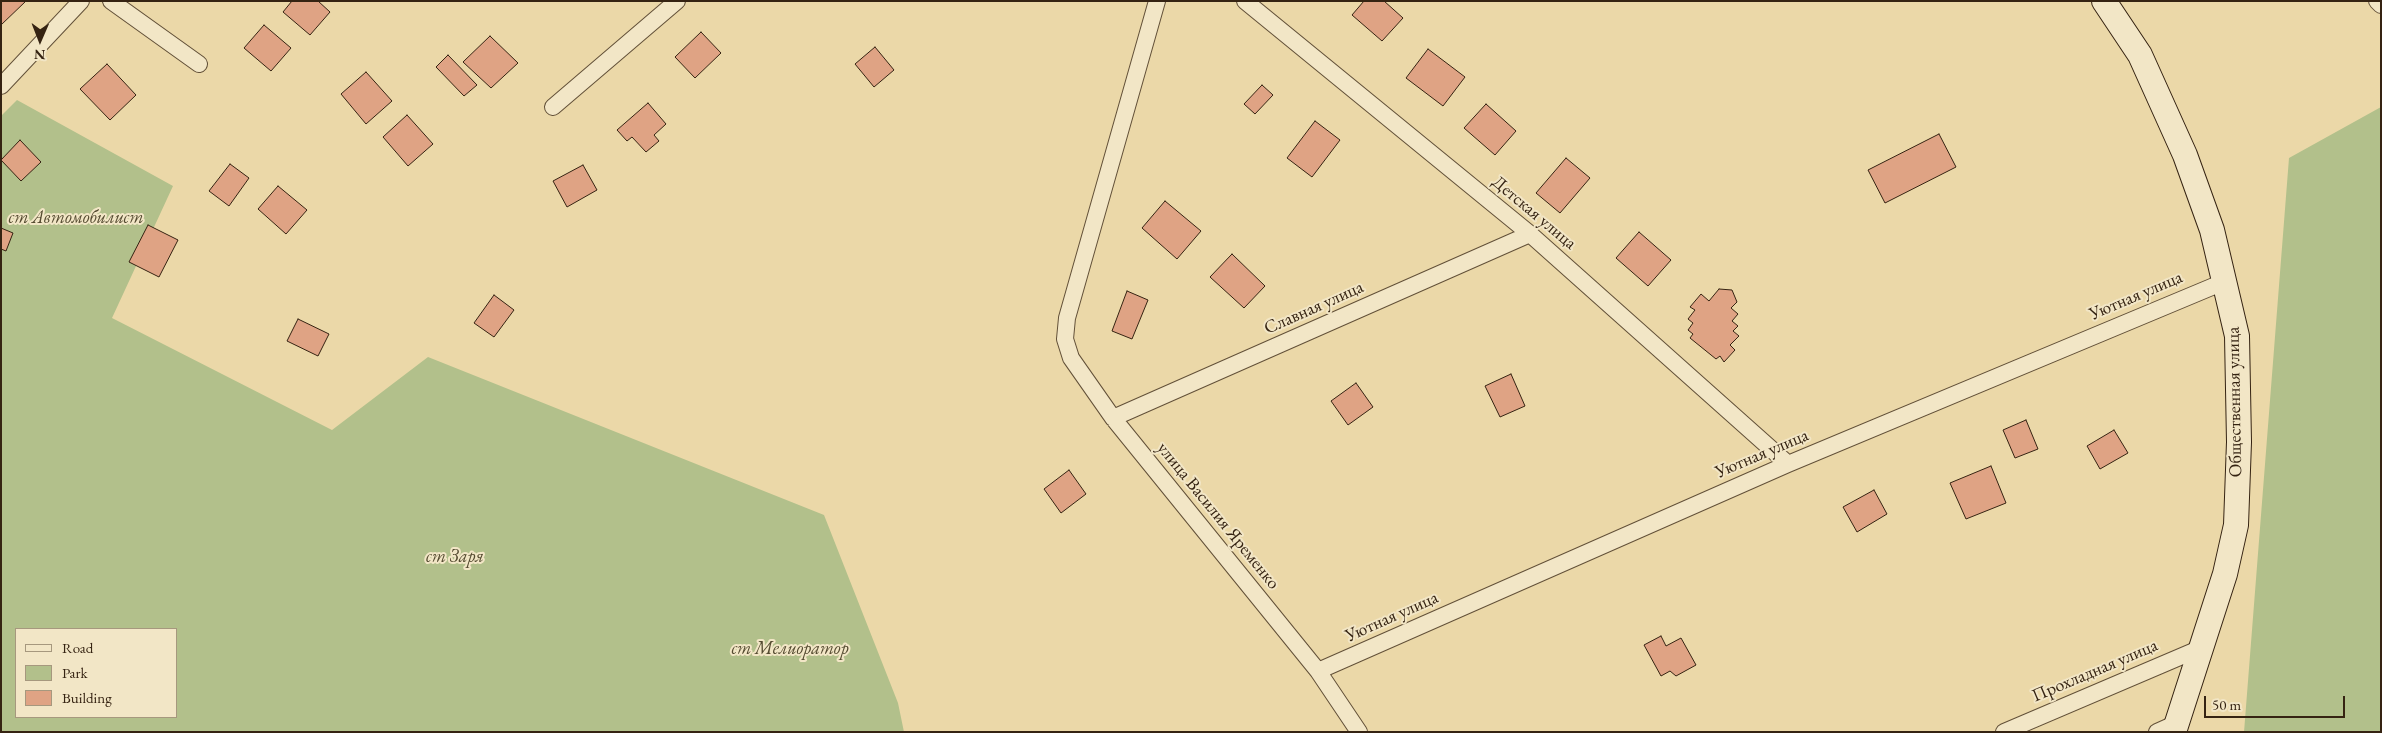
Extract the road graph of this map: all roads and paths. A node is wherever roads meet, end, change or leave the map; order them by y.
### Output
1 (81, 1) edge
2 (111, 1) edge
3 (677, 1) edge
4 (1157, 1) edge
5 (1245, 1) edge
6 (2104, 1) edge
7 (2377, 1) edge
8 (2381, 6) edge
9 (199, 64) dead end
10 (1, 86) edge
11 (553, 107) dead end
12 (1530, 234) junction
13 (2226, 280) junction
14 (1113, 418) junction
15 (1788, 464) junction
16 (2201, 648) junction
17 (1318, 671) junction
18 (2169, 729) edge
19 (1359, 732) edge
20 (2004, 732) edge

1 - 10 street
2 - 9 street
3 - 11 street
4 - 14 street, улица Василия Яременко
5 - 12 street, Детская улица
6 - 13 main road, Общественная улица
7 - 8 street
12 - 14 street, Славная улица
12 - 15 street, Детская улица
13 - 15 street, Уютная улица
13 - 16 main road, Общественная улица
14 - 17 street, улица Василия Яременко
15 - 17 street, Уютная улица
16 - 18 main road, Общественная улица
16 - 20 street, Прохладная улица
17 - 19 street, улица Василия Яременко

